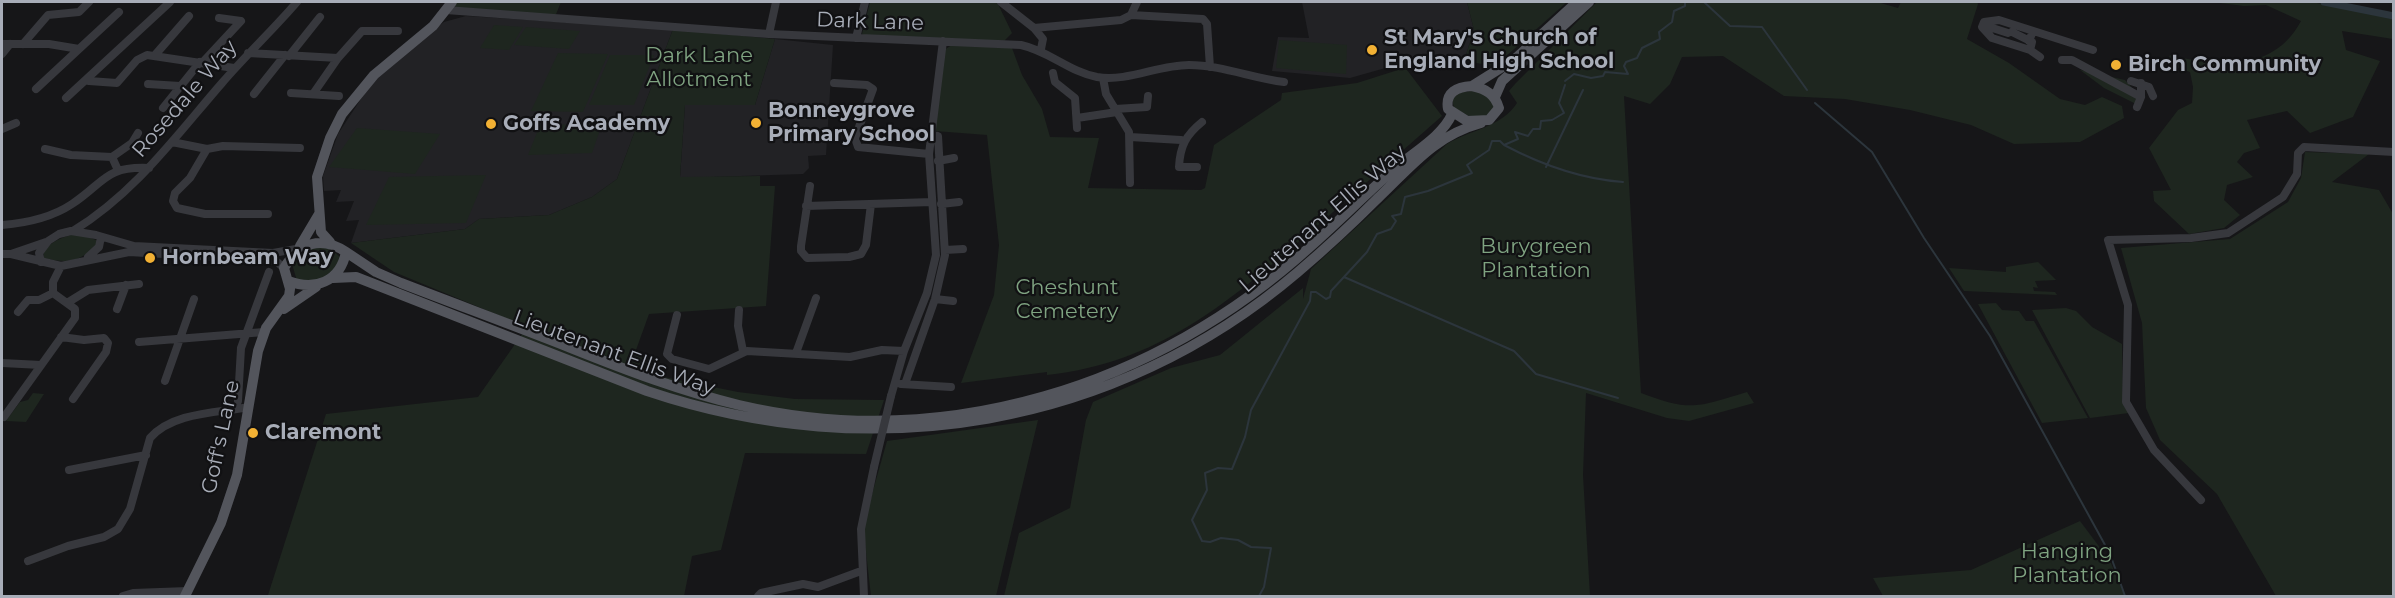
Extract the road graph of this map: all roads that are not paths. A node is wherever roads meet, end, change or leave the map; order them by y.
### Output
1 (89, 2) edge
2 (167, 2) edge
3 (297, 2) edge
4 (776, 2) edge
5 (865, 2) edge
6 (1001, 2) edge
7 (1137, 2) edge
8 (1577, 2) edge
9 (1589, 2) edge
10 (449, 6) edge
11 (119, 12) dead end
12 (1131, 15) junction
13 (189, 16) dead end
14 (320, 17) dead end
15 (219, 18) dead end
16 (1034, 28) junction
17 (398, 31) dead end
18 (2033, 31) junction
19 (769, 34) junction
20 (2012, 34) junction
21 (834, 38) junction
22 (856, 38) junction
23 (925, 40) junction
24 (2028, 40) dead end
25 (943, 41) junction
26 (2, 44) edge
27 (10, 44) junction
28 (23, 44) junction
29 (79, 49) junction
30 (1041, 49) junction
31 (2030, 50) junction
32 (2093, 50) dead end
33 (248, 53) junction
34 (2, 54) edge
35 (155, 55) junction
36 (287, 56) junction
37 (2040, 57) dead end
38 (338, 58) junction
39 (2062, 60) dead end
40 (201, 62) junction
41 (1210, 67) junction
42 (234, 68) junction
43 (1053, 73) dead end
44 (1103, 78) junction
45 (89, 81) dead end
46 (2131, 81) dead end
47 (1284, 82) dead end
48 (834, 83) dead end
49 (2141, 83) junction
50 (148, 84) dead end
51 (180, 86) junction
52 (1472, 86) junction
53 (36, 89) dead end
54 (291, 93) dead end
55 (254, 94) dead end
56 (313, 94) junction
57 (339, 96) dead end
58 (1148, 96) dead end
59 (2153, 96) dead end
60 (1495, 97) junction
61 (2141, 97) junction
62 (66, 98) dead end
63 (2137, 107) dead end
64 (163, 108) dead end
65 (1116, 111) junction
66 (1452, 114) junction
67 (1077, 118) junction
68 (1202, 122) dead end
69 (16, 123) dead end
70 (1481, 123) junction
71 (2, 129) edge
72 (1077, 129) dead end
73 (138, 133) dead end
74 (931, 134) junction
75 (1130, 137) junction
76 (1181, 140) junction
77 (172, 142) junction
78 (300, 148) dead end
79 (45, 149) dead end
80 (207, 149) junction
81 (2394, 152) edge
82 (929, 154) junction
83 (112, 157) junction
84 (954, 158) dead end
85 (938, 161) junction
86 (1197, 167) dead end
87 (117, 168) junction
88 (149, 168) junction
89 (1130, 183) dead end
90 (810, 186) dead end
91 (932, 202) junction
92 (959, 202) dead end
93 (871, 204) junction
94 (941, 204) junction
95 (806, 206) junction
96 (321, 211) junction
97 (268, 213) dead end
98 (98, 217) junction
99 (3, 221) edge
100 (73, 231) junction
101 (98, 235) junction
102 (49, 241) junction
103 (330, 242) junction
104 (297, 248) junction
105 (963, 249) dead end
106 (945, 250) junction
107 (346, 252) junction
108 (6, 254) edge
109 (85, 259) junction
110 (41, 262) junction
111 (61, 266) junction
112 (284, 268) junction
113 (269, 272) dead end
114 (333, 278) junction
115 (288, 281) junction
116 (139, 284) dead end
117 (126, 285) junction
118 (317, 286) junction
119 (53, 293) junction
120 (816, 298) dead end
121 (194, 299) dead end
122 (935, 299) junction
123 (954, 301) dead end
124 (67, 303) junction
125 (117, 309) dead end
126 (739, 310) dead end
127 (18, 312) dead end
128 (677, 315) dead end
129 (274, 316) junction
130 (264, 332) junction
131 (245, 334) junction
132 (61, 337) junction
133 (179, 339) junction
134 (139, 342) dead end
135 (743, 351) junction
136 (904, 351) junction
137 (796, 352) junction
138 (2, 363) edge
139 (41, 364) junction
140 (165, 381) dead end
141 (895, 383) junction
142 (905, 384) junction
143 (951, 387) dead end
144 (74, 399) dead end
145 (243, 404) junction
146 (4, 417) dead end
147 (146, 456) junction
148 (69, 470) dead end
149 (2201, 500) dead end
150 (28, 561) dead end
151 (861, 571) junction
152 (186, 594) edge
153 (123, 597) edge
154 (758, 597) edge
155 (864, 597) edge

1 - 28 street
2 - 62 street
3 - 33 street, Rosedale Way
4 - 19 street
5 - 22 street
6 - 16 street
7 - 12 street
8 - 52 main road
9 - 60 main road
10 - 19 street, Dark Lane
10 - 96 main road
11 - 29 street
12 - 16 street
12 - 41 street
13 - 35 street
14 - 36 street
15 - 40 street
16 - 30 street
17 - 38 street
18 - 20 street
18 - 31 street
18 - 32 street
19 - 21 street, Dark Lane
20 - 24 street
20 - 31 street
21 - 22 street, Dark Lane
21 - 23 street
22 - 23 street, Dark Lane
23 - 25 street, Dark Lane
25 - 30 street, Dark Lane
25 - 74 street
26 - 27 street
27 - 28 street
27 - 34 street
28 - 29 street
29 - 53 street
30 - 44 street
31 - 37 street
33 - 36 street
33 - 42 street, Rosedale Way
35 - 40 street
35 - 45 street
36 - 38 street
36 - 55 street
38 - 56 street
39 - 61 street
40 - 42 street
40 - 51 street
41 - 44 street
41 - 47 street
42 - 77 street, Rosedale Way
43 - 67 street
44 - 65 street
46 - 49 street
48 - 82 street
49 - 59 street
49 - 61 street
50 - 51 street
51 - 64 street
52 - 60 main road
52 - 66 main road
54 - 56 street
56 - 57 street
58 - 65 street
60 - 70 main road
61 - 63 street
65 - 67 street
65 - 75 street
66 - 70 main road
66 - 107 main road, Lieutenant Ellis Way
67 - 72 street
68 - 76 street
69 - 71 street
70 - 114 main road, Lieutenant Ellis Way
73 - 83 street
74 - 82 street
74 - 85 street
75 - 76 street
75 - 89 street
76 - 86 street
77 - 80 street
77 - 88 street, Rosedale Way
78 - 80 street
79 - 83 street
80 - 97 street
81 - 149 street
82 - 91 street
83 - 87 street
84 - 85 street
85 - 94 street
87 - 88 street
87 - 99 street
88 - 98 street, Rosedale Way
90 - 95 street
91 - 93 street
91 - 136 street
92 - 94 street
93 - 95 street
93 - 95 street
94 - 106 street
96 - 103 main road
96 - 104 main road
98 - 100 street, Rosedale Way
98 - 101 street
100 - 101 street, Rosedale Way
100 - 102 street, Rosedale Way
101 - 104 street, Rosedale Way
101 - 109 street
102 - 108 street, Rosedale Way
102 - 110 street
103 - 104 main road
103 - 107 main road
104 - 112 main road
105 - 106 street
106 - 122 street
107 - 114 main road
108 - 110 street, Rosedale Way
109 - 111 street, Rosedale Way
109 - 112 street, Rosedale Way
110 - 111 street, Rosedale Way
111 - 119 street
112 - 115 main road
113 - 131 street
114 - 118 main road
115 - 118 main road
115 - 129 main road, Goff's Lane
116 - 117 street
117 - 124 street
117 - 125 street
118 - 129 main road, Goff's Lane
119 - 124 street
119 - 127 street
120 - 137 street
121 - 133 street
122 - 123 street
122 - 142 street
124 - 132 street
126 - 135 street
128 - 135 street
129 - 130 main road, Goff's Lane
130 - 131 street
130 - 145 main road, Goff's Lane
131 - 133 street
131 - 145 street
132 - 139 street
132 - 144 street
133 - 134 street
133 - 140 street
135 - 137 street
136 - 137 street
136 - 141 street
138 - 139 street
139 - 146 street
141 - 142 street
141 - 151 street, bridge
142 - 143 street
145 - 147 street
145 - 152 main road, Goff's Lane
147 - 148 street
147 - 150 street
151 - 154 street
151 - 155 street
152 - 153 street

